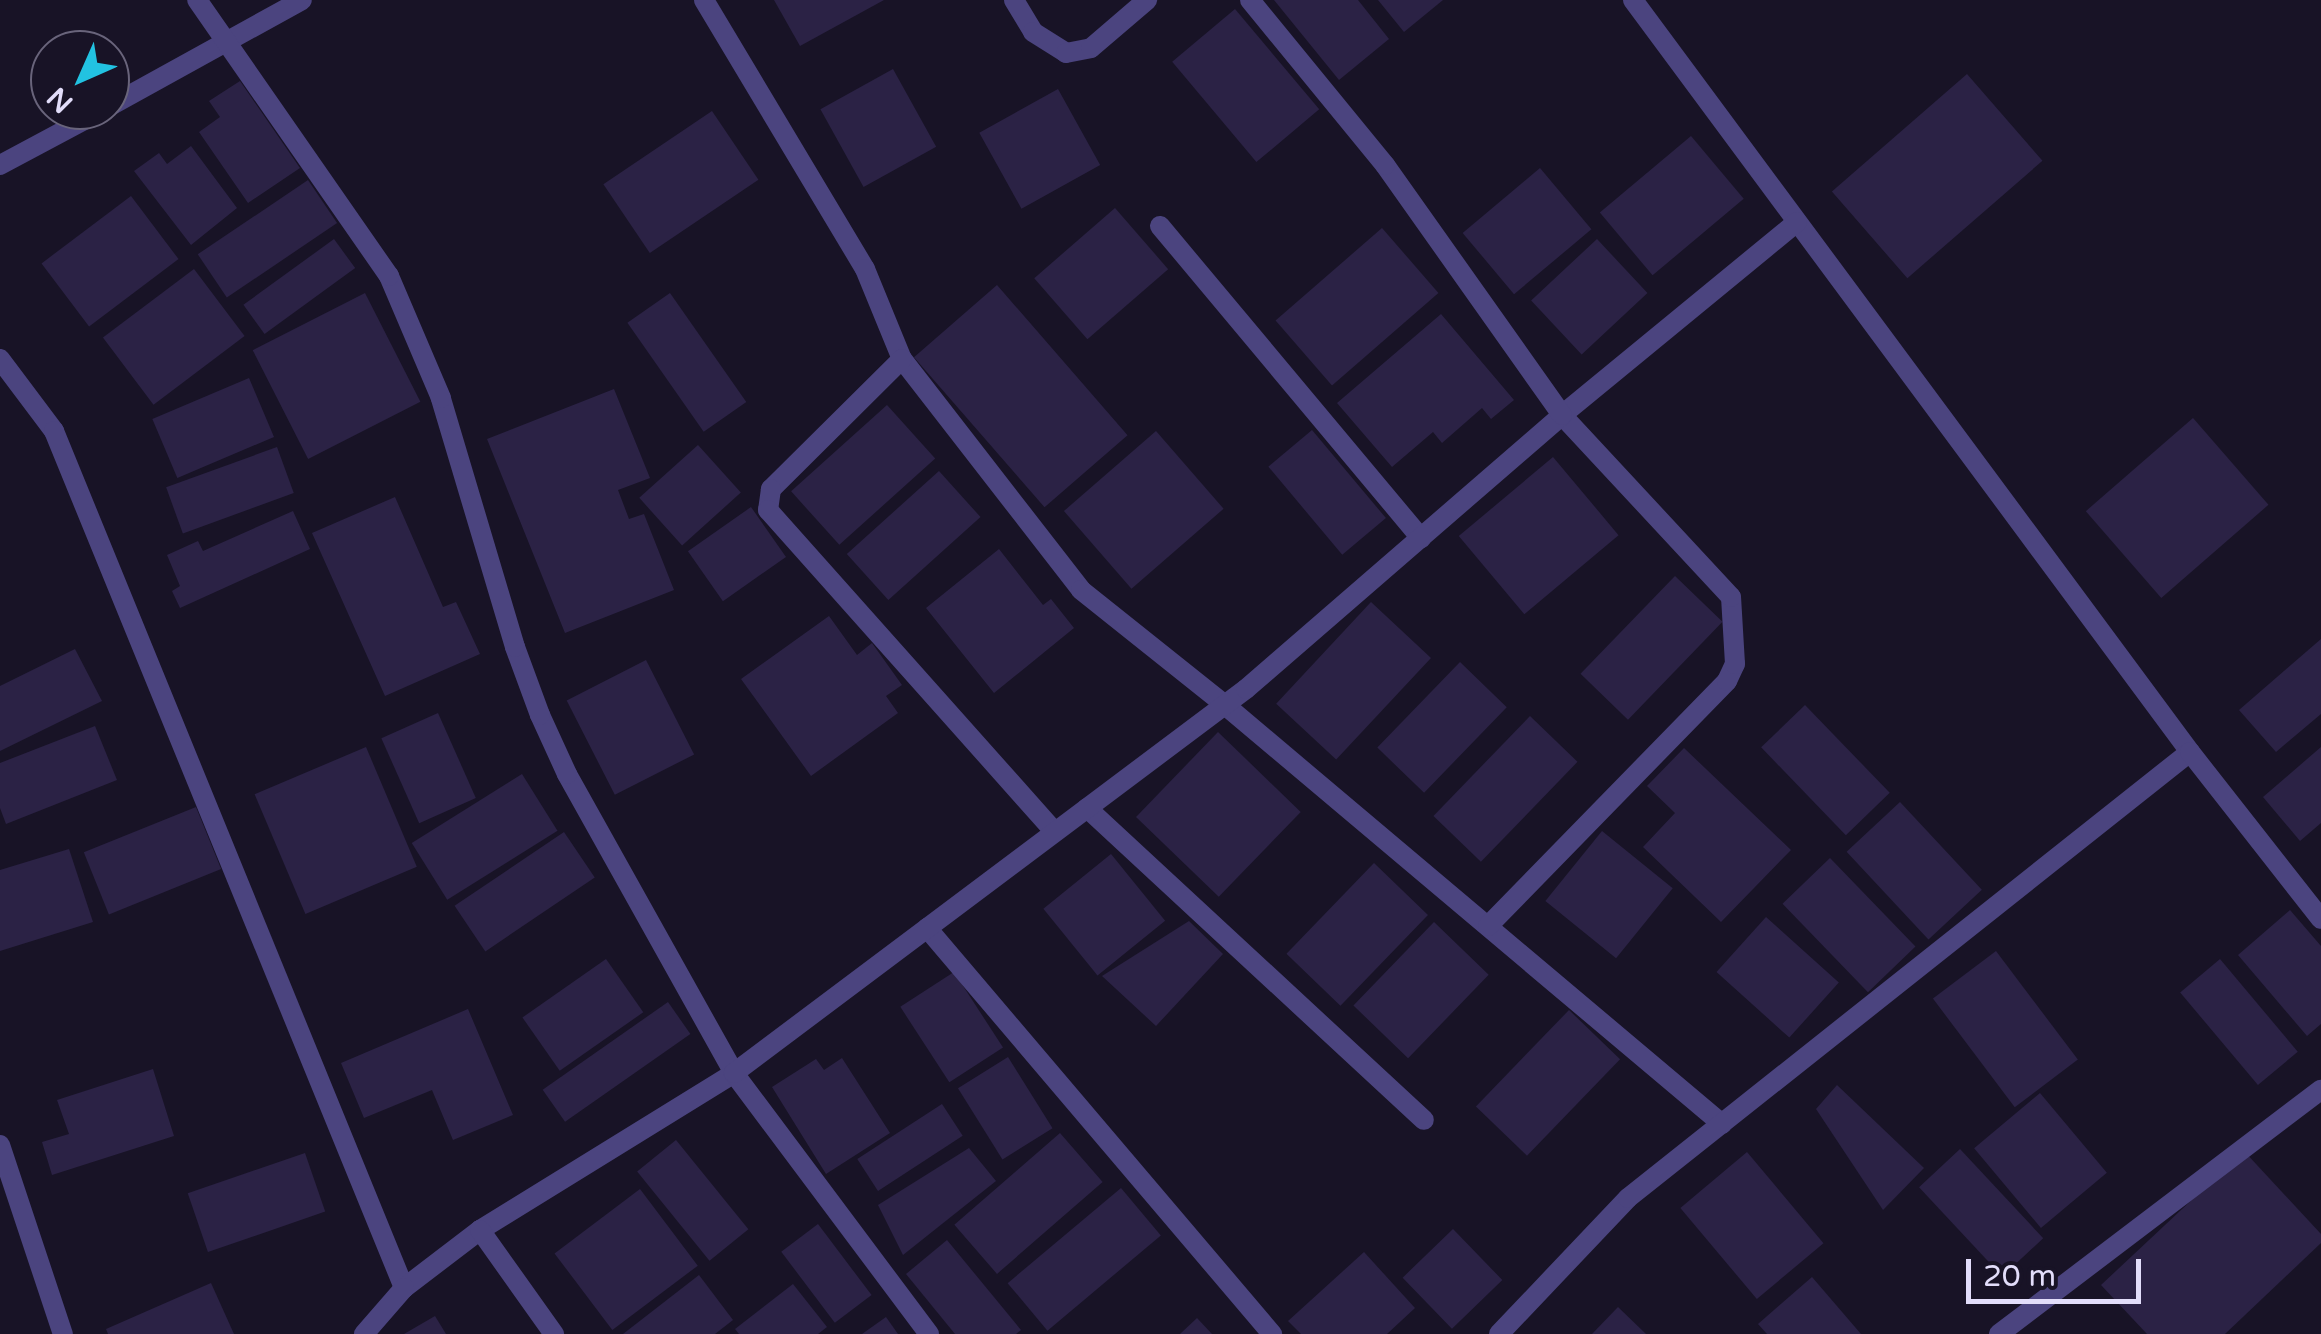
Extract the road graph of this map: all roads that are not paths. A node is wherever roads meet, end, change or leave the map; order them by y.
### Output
1 (197, 0) edge
2 (302, 0) edge
3 (704, 0) edge
4 (1014, 0) edge
5 (1147, 0) edge
6 (1250, 0) edge
7 (1633, 0) edge
8 (228, 44) junction
9 (130, 95) edge
10 (66, 130) edge
11 (0, 165) edge
12 (1797, 222) junction
13 (1160, 226) dead end
14 (0, 358) edge
15 (902, 359) junction
16 (1562, 414) junction
17 (1421, 538) junction
18 (1225, 705) junction
19 (2190, 752) junction
20 (1087, 808) junction
21 (1055, 832) junction
22 (2321, 920) edge
23 (1488, 926) junction
24 (927, 928) junction
25 (734, 1073) junction
26 (2321, 1090) edge
27 (1424, 1120) dead end
28 (1722, 1124) junction
29 (0, 1145) edge
30 (480, 1230) junction
31 (404, 1288) junction
32 (64, 1334) edge
33 (364, 1334) edge
34 (554, 1334) edge
35 (929, 1334) edge
36 (1272, 1334) edge
37 (1499, 1334) edge
38 (1999, 1334) edge

1 - 8 street
2 - 8 street
3 - 15 street
4 - 5 street
6 - 16 street
7 - 12 street
8 - 9 street
8 - 25 street
10 - 11 street
12 - 16 street
12 - 19 street
13 - 17 street
14 - 31 street
15 - 18 street
15 - 21 street
16 - 17 street
16 - 23 street
17 - 18 street
18 - 20 street
18 - 23 street
19 - 22 street
19 - 28 street
20 - 21 street
20 - 27 street
21 - 24 street
23 - 28 street
24 - 25 street
24 - 36 street
25 - 30 street
25 - 35 street
26 - 38 street
28 - 37 street
29 - 32 street
30 - 31 street
30 - 34 street
31 - 33 street

